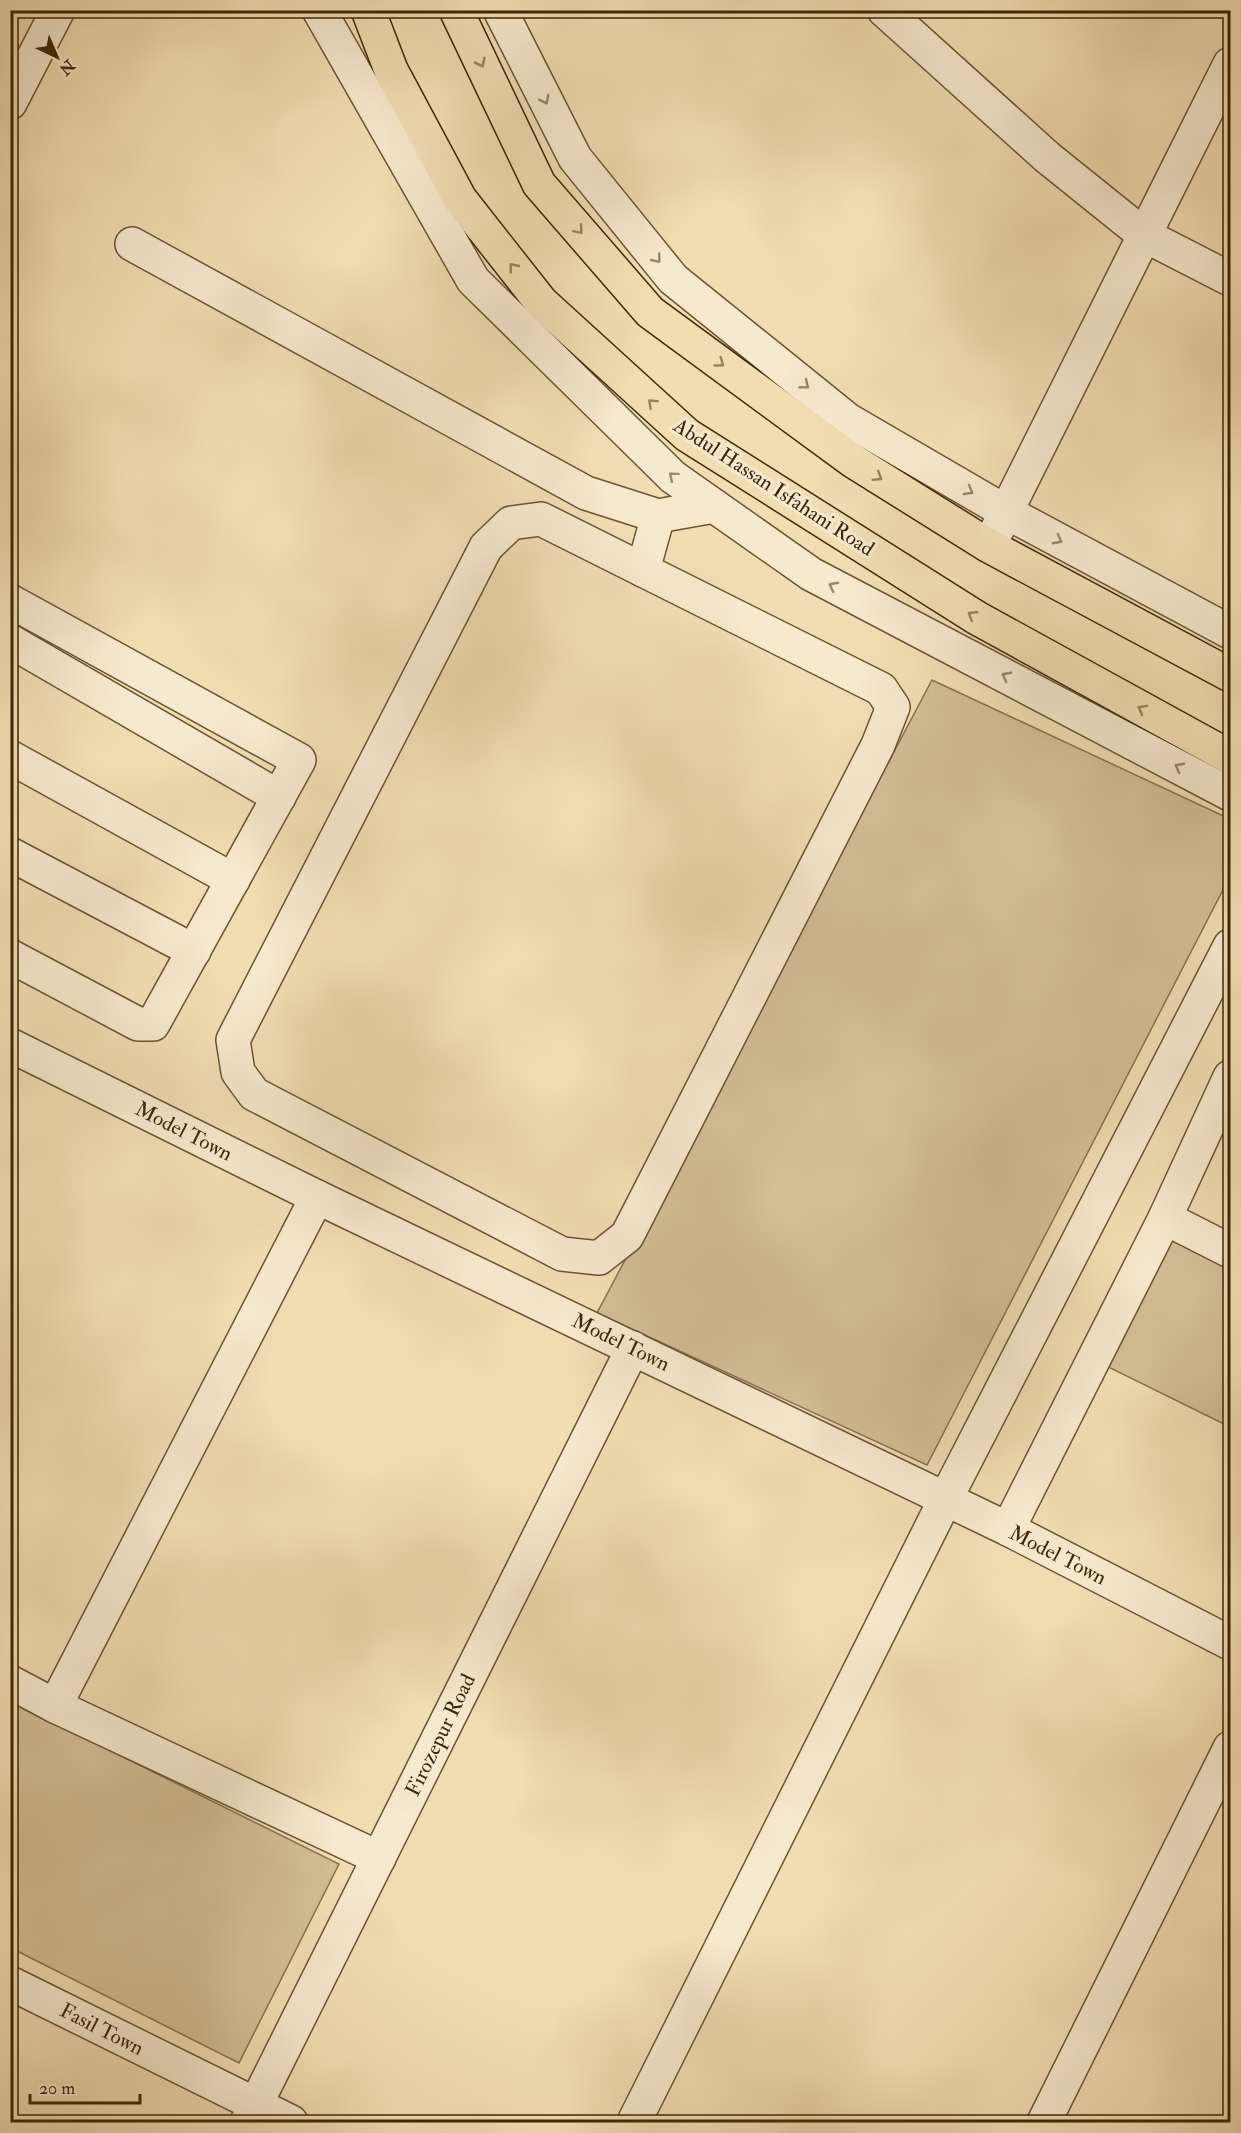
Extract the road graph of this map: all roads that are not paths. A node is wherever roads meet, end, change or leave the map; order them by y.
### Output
1 (58, 10) edge
2 (319, 10) edge
3 (368, 10) edge
4 (456, 10) edge
5 (500, 10) edge
6 (884, 10) edge
7 (1230, 64) edge
8 (10, 103) edge
9 (1144, 235) junction
10 (132, 244) dead end
11 (1230, 279) edge
12 (714, 506) junction
13 (1006, 512) junction
14 (658, 516) junction
15 (989, 546) junction
16 (643, 570) junction
17 (10, 601) edge
18 (1230, 632) edge
19 (10, 641) edge
20 (1230, 675) edge
21 (10, 757) edge
22 (1230, 757) edge
23 (1230, 794) edge
24 (279, 797) junction
25 (10, 854) edge
26 (233, 880) junction
27 (1230, 946) edge
28 (194, 951) junction
29 (10, 956) edge
30 (10, 1045) edge
31 (1230, 1077) edge
32 (317, 1197) junction
33 (1165, 1218) junction
34 (1230, 1251) edge
35 (633, 1348) junction
36 (945, 1500) junction
37 (1008, 1529) junction
38 (1230, 1643) edge
39 (10, 1682) edge
40 (55, 1706) junction
41 (1230, 1748) edge
42 (379, 1858) junction
43 (10, 1983) edge
44 (251, 2114) edge
45 (291, 2122) edge
46 (634, 2122) edge
47 (1044, 2122) edge

1 - 8 street
12 -> 2 street
22 -> 3 main road, Abdul Hassan Isfahani Road
4 -> 15 main road
5 -> 13 street
6 - 9 street
7 - 9 street
9 - 11 street
9 - 13 street
10 - 14 street
12 - 14 street
23 -> 12 street
13 - 15 street
13 -> 18 street
14 - 16 street
15 - 20 main road
16 - 16 street
17 - 24 street
19 - 24 street
21 - 26 street
24 - 26 street
25 - 28 street
26 - 28 street
27 - 36 street
28 - 29 street
30 - 32 street, Model Town
31 - 33 street
32 - 35 street, Model Town
32 - 40 street
33 - 34 street
33 - 37 street
35 - 36 street, Model Town
35 - 42 street, Firozepur Road
36 - 37 street, Model Town
36 - 46 street
37 - 38 street, Model Town
39 - 40 street
40 - 42 street
41 - 47 street
42 - 44 street, Firozepur Road
43 - 44 street, Fasil Town
44 - 45 street, Fasil Town

